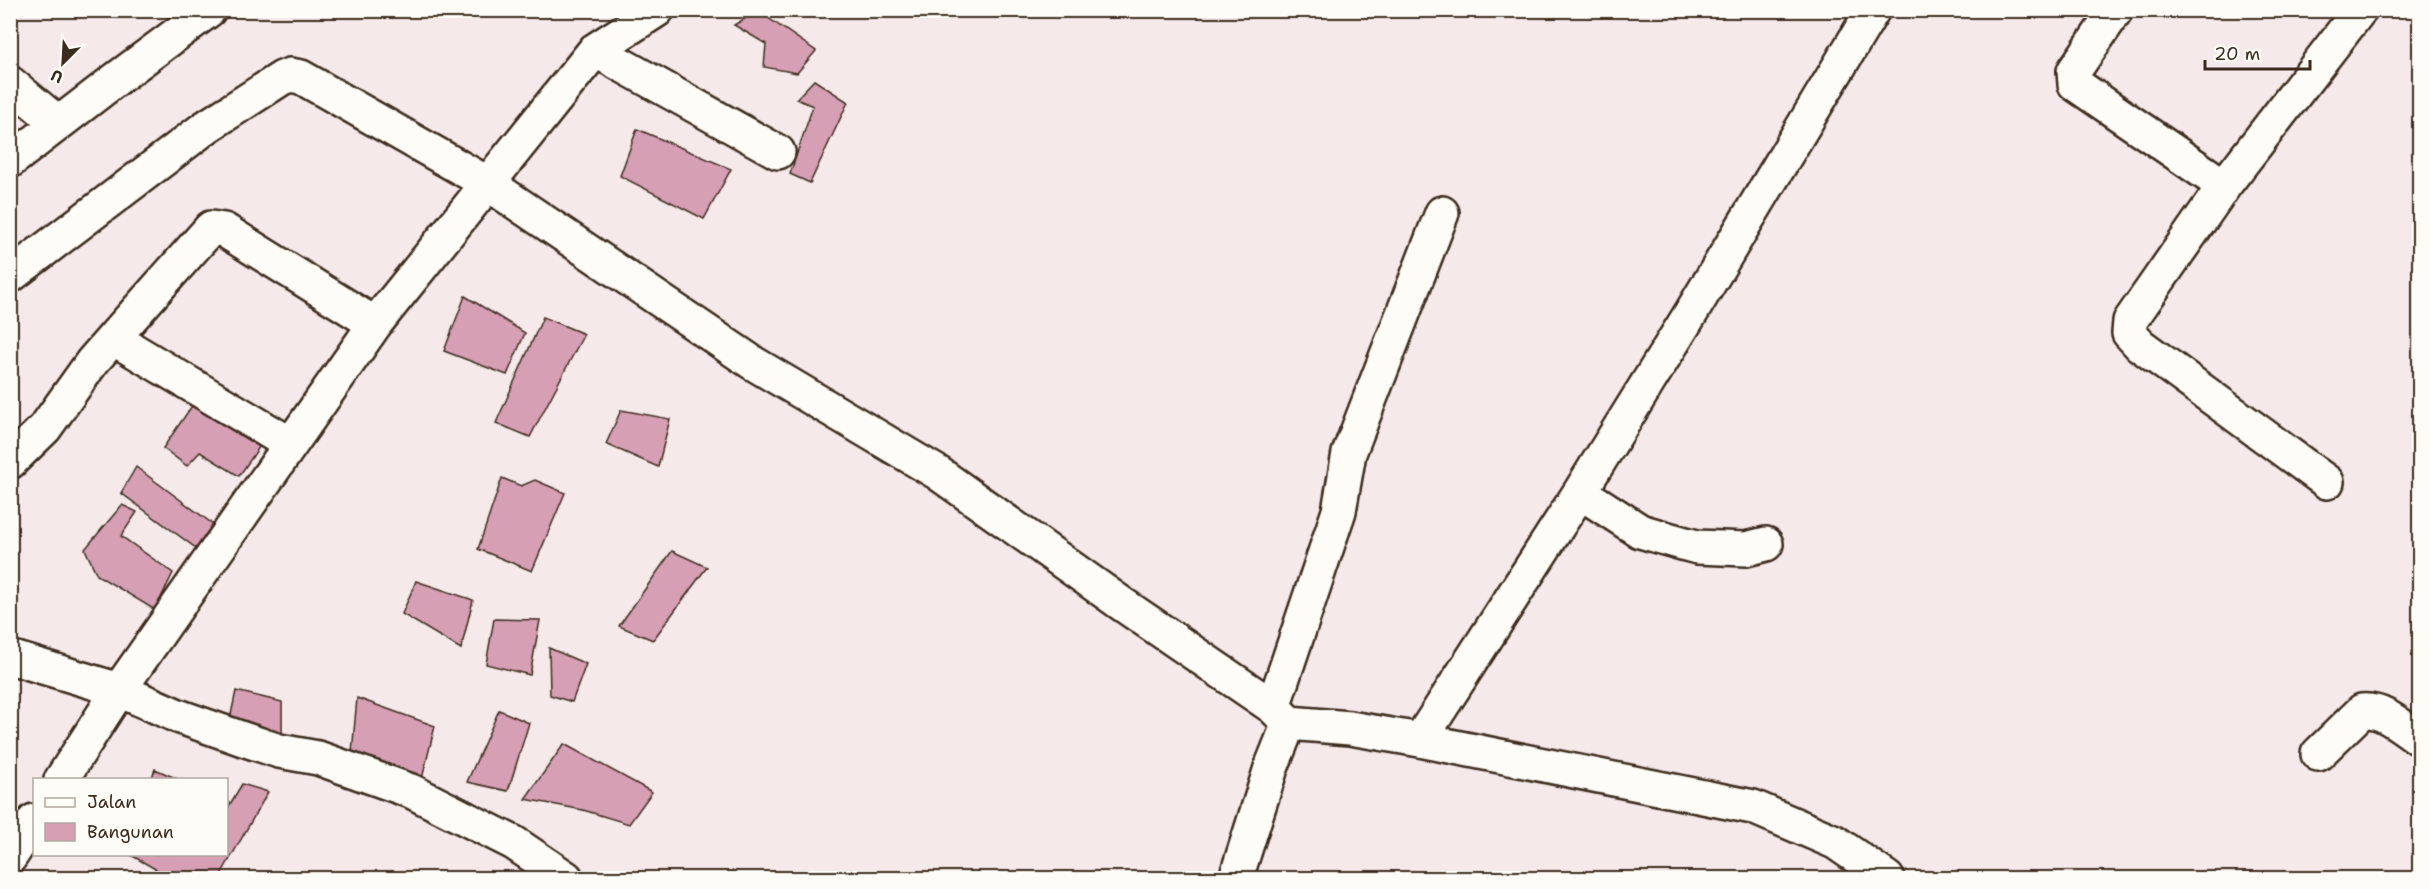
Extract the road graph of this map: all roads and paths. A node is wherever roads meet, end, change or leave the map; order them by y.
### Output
1 (657, 10) edge
2 (1873, 10) edge
3 (2116, 10) edge
4 (2360, 10) edge
5 (202, 12) edge
6 (595, 50) junction
7 (10, 83) edge
8 (58, 123) junction
9 (778, 153) dead end
10 (10, 161) edge
11 (487, 183) junction
12 (2224, 186) junction
13 (1442, 213) dead end
14 (10, 276) edge
15 (375, 324) junction
16 (113, 339) junction
17 (290, 444) junction
18 (10, 462) edge
19 (2327, 482) dead end
20 (1580, 492) junction
21 (1767, 544) dead end
22 (10, 657) edge
23 (119, 690) junction
24 (1281, 715) junction
25 (2420, 739) edge
26 (1420, 740) junction
27 (2318, 754) dead end
28 (62, 778) edge
29 (33, 822) edge
30 (10, 857) edge
31 (566, 879) edge
32 (1236, 879) edge
33 (1887, 879) edge

1 - 6 street
2 - 20 street
3 - 12 street
4 - 12 street
5 - 8 street
6 - 9 street
6 - 11 street
7 - 8 street
8 - 10 street
11 - 14 street
11 - 15 street
11 - 24 street
12 - 19 street
13 - 24 street
15 - 16 street
15 - 17 street
16 - 17 street
16 - 18 street
17 - 23 street
20 - 21 street
20 - 26 street
22 - 23 street
23 - 28 street
23 - 31 street
24 - 26 street
24 - 32 street
25 - 27 street
26 - 33 street
29 - 30 street

